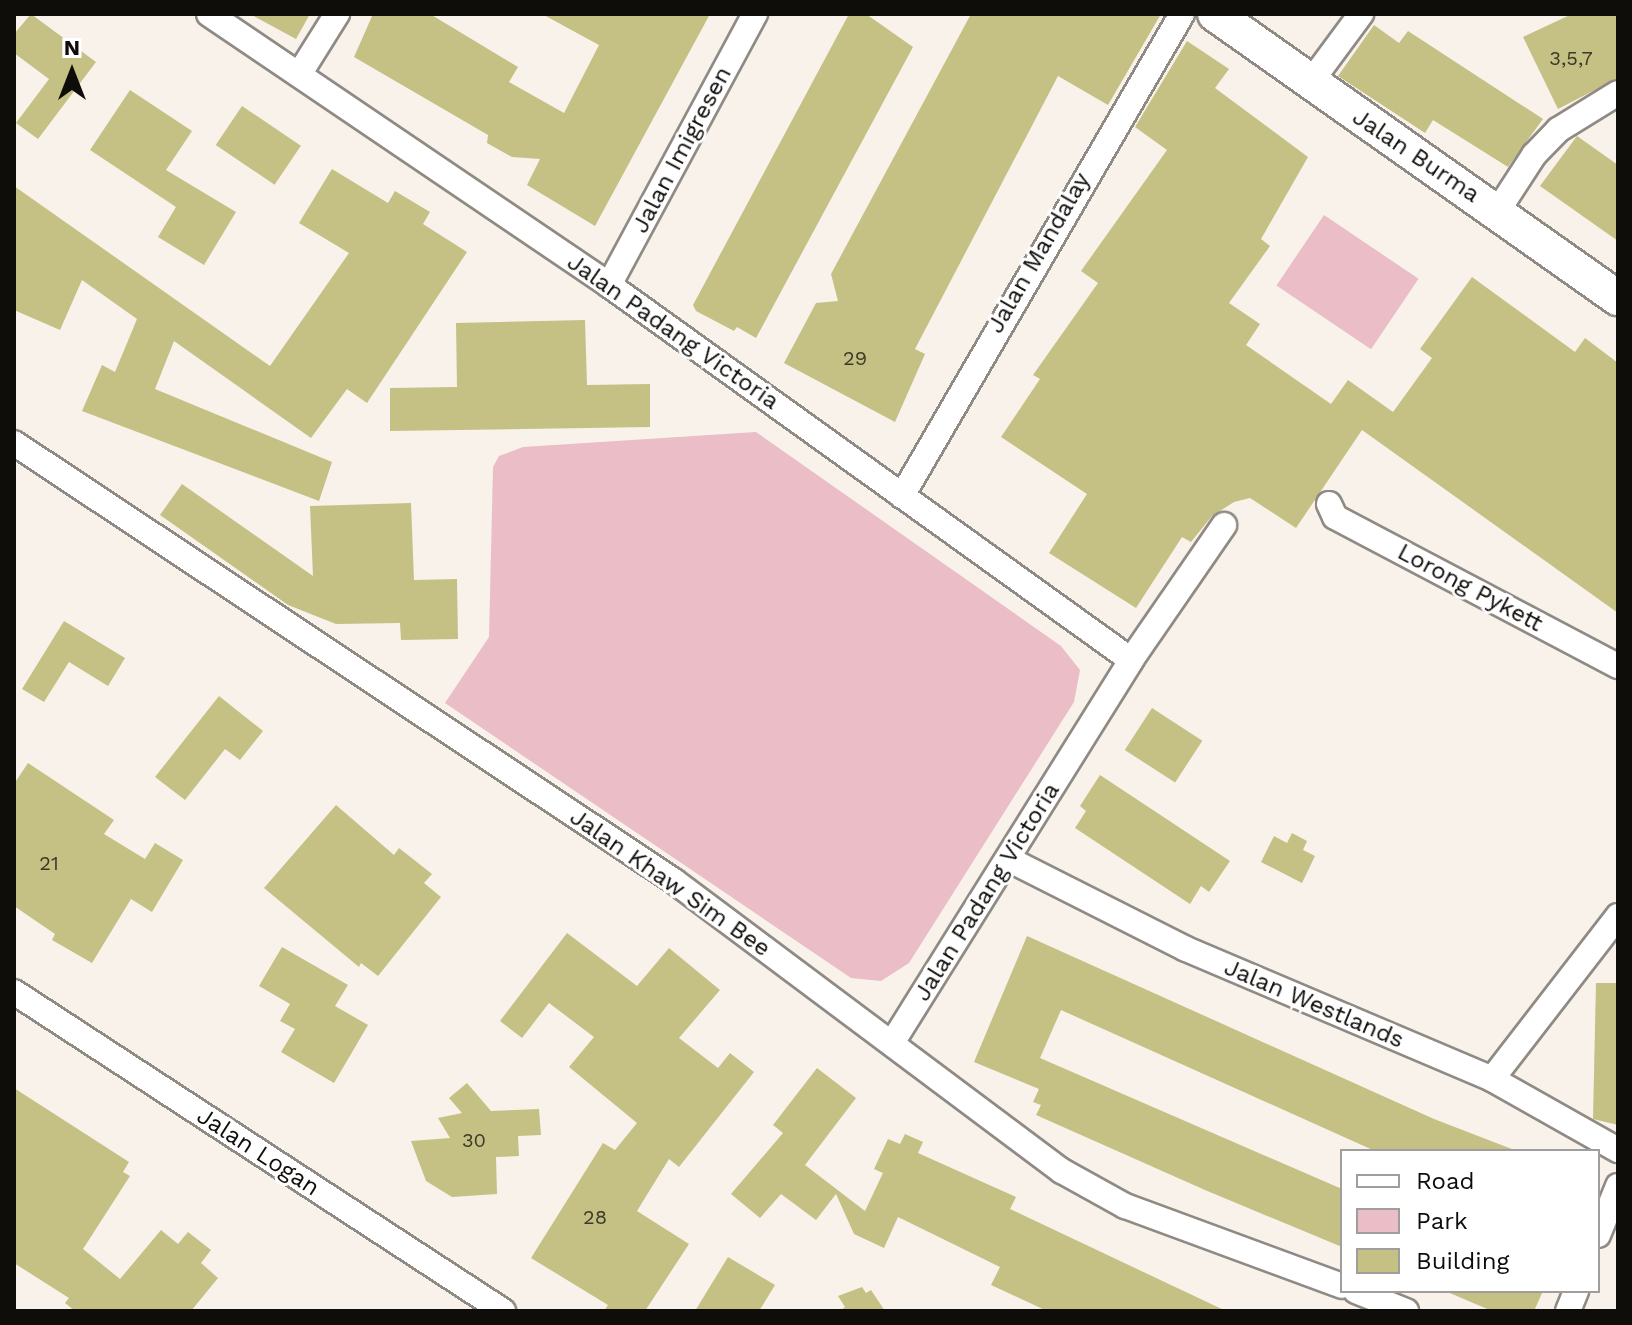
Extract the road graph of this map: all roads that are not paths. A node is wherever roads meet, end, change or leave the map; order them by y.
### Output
1 (209, 14) edge
2 (337, 14) edge
3 (755, 14) edge
4 (1182, 14) edge
5 (1215, 14) edge
6 (1361, 14) edge
7 (300, 73) junction
8 (1310, 83) junction
9 (1618, 93) edge
10 (1497, 212) junction
11 (609, 285) junction
12 (1618, 298) edge
13 (14, 443) edge
14 (902, 496) junction
15 (1329, 504) dead end
16 (1224, 525) dead end
17 (1131, 660) junction
18 (1618, 666) edge
19 (1008, 859) junction
20 (1618, 916) edge
21 (14, 992) edge
22 (892, 1043) junction
23 (1492, 1079) junction
24 (1618, 1150) edge
25 (1618, 1186) edge
26 (1600, 1230) edge
27 (1340, 1285) edge
28 (1361, 1293) edge
29 (503, 1311) edge
30 (1406, 1311) edge

1 - 7 street, Jalan Padang Victoria
2 - 7 street
3 - 11 street, Jalan Imigresen
4 - 14 street, Jalan Mandalay
5 - 8 main road, Jalan Burma
6 - 8 street
7 - 11 street, Jalan Padang Victoria
8 - 10 main road, Jalan Burma
9 - 10 street
10 - 12 main road, Jalan Burma
11 - 14 street, Jalan Padang Victoria
13 - 22 street, Jalan Khaw Sim Bee
14 - 17 street, Jalan Padang Victoria
15 - 18 street, Lorong Pykett
16 - 17 street, Jalan Padang Victoria
17 - 19 street, Jalan Padang Victoria
19 - 22 street, Jalan Padang Victoria
19 - 23 street, Jalan Westlands
20 - 23 street
21 - 29 street, Jalan Logan
22 - 27 street, Jalan Khaw Sim Bee
23 - 24 street, Jalan Westlands
25 - 26 street
28 - 30 street

